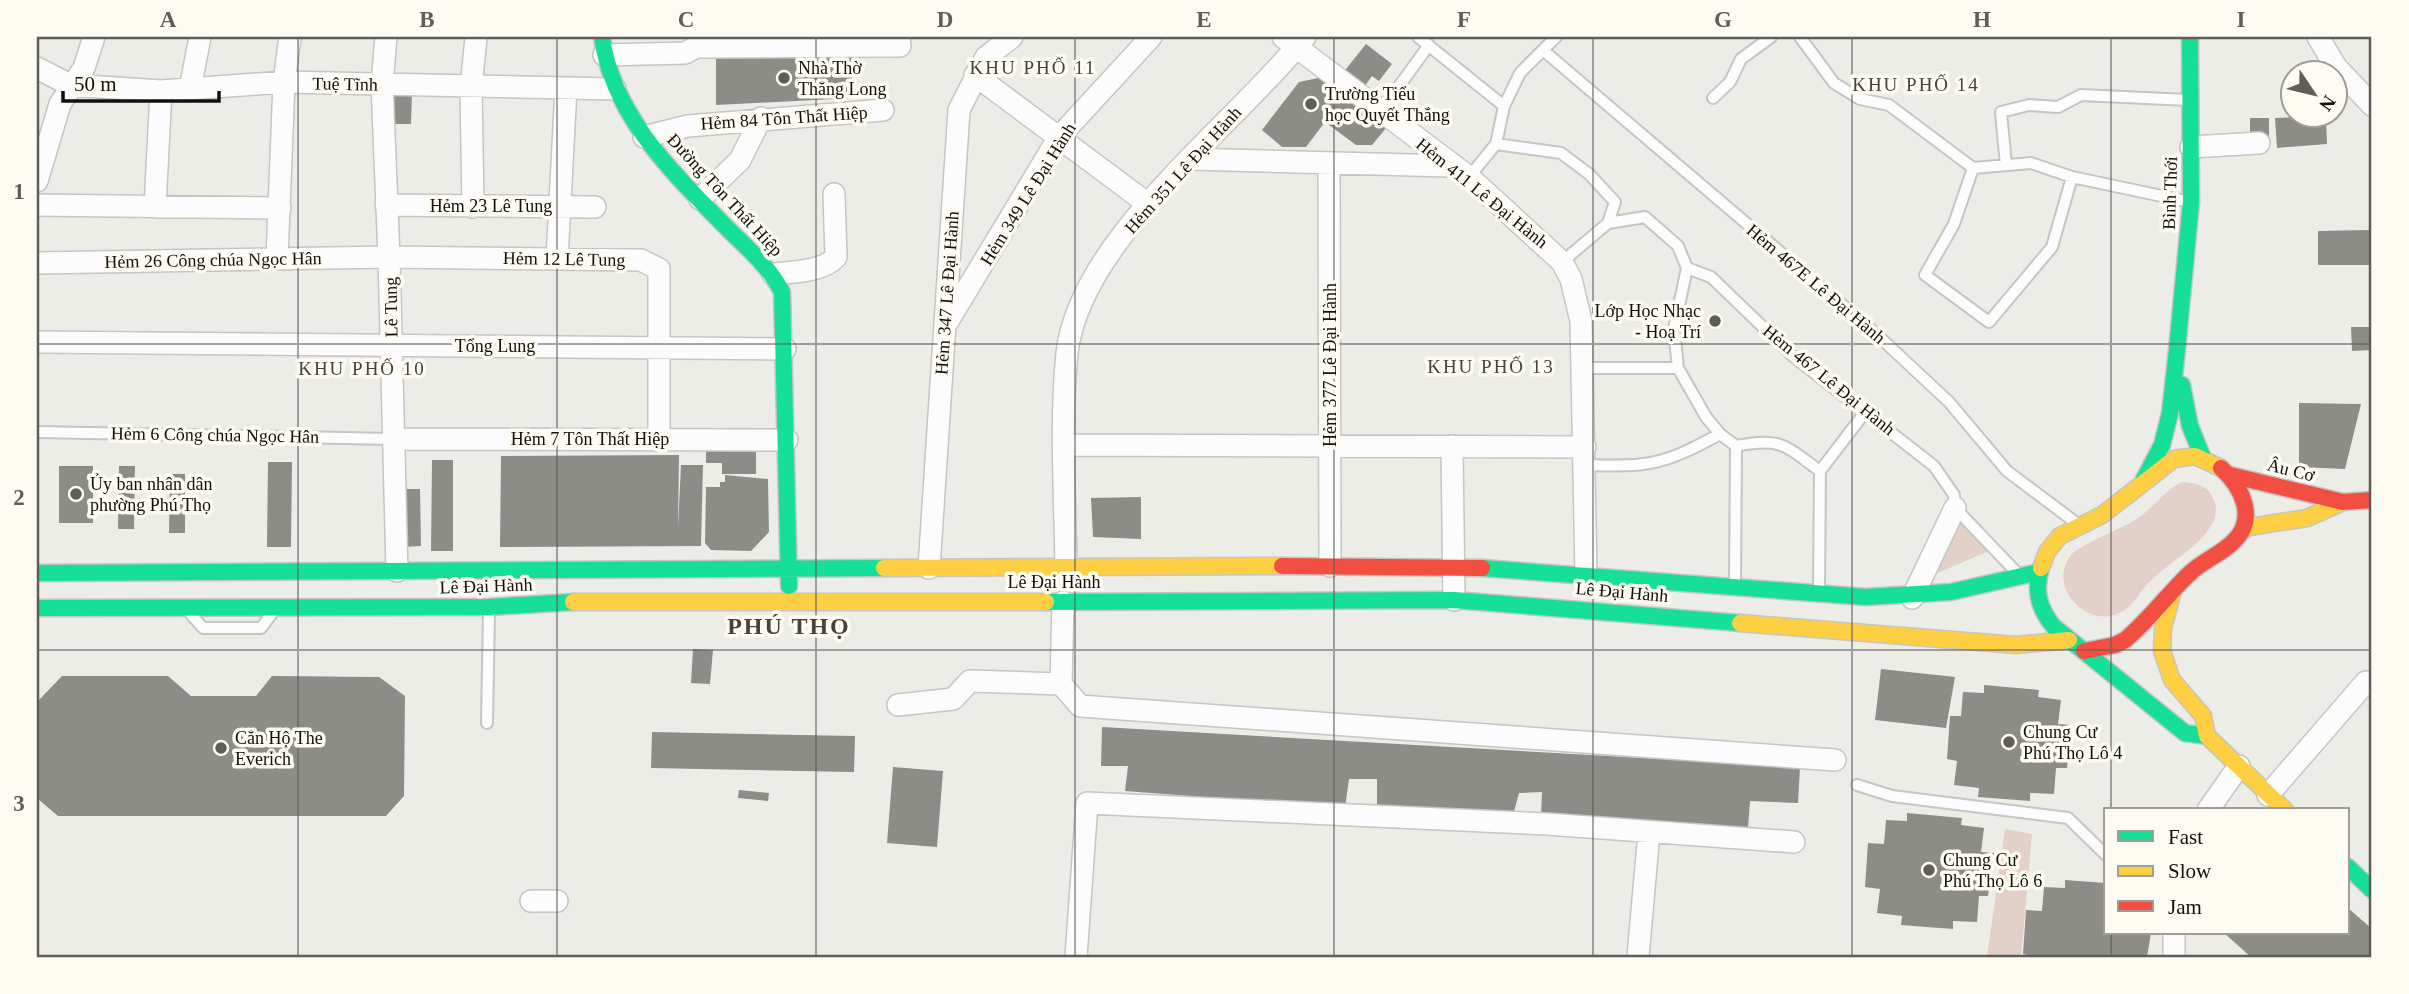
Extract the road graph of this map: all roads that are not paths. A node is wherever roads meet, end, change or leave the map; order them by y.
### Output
1 (94, 37) edge
2 (200, 37) edge
3 (290, 37) edge
4 (386, 37) edge
5 (476, 37) edge
6 (900, 37) edge
7 (1012, 37) edge
8 (1151, 37) edge
9 (1418, 37) edge
10 (1556, 37) edge
11 (1771, 37) edge
12 (1800, 37) edge
13 (2190, 37) edge
14 (2318, 37) edge
15 (1294, 40) edge
16 (696, 42) edge
17 (1429, 45) junction
18 (603, 46) edge
19 (1544, 51) junction
20 (37, 68) edge
21 (975, 75) junction
22 (285, 82) junction
23 (382, 84) junction
24 (70, 85) junction
25 (471, 88) junction
26 (566, 88) junction
27 (190, 89) junction
28 (615, 89) junction
29 (161, 91) junction
30 (1713, 98) dead end
31 (2191, 100) junction
32 (2372, 105) edge
33 (1504, 106) junction
34 (883, 110) dead end
35 (1381, 111) junction
36 (761, 118) junction
37 (644, 137) junction
38 (1059, 137) junction
39 (2259, 143) dead end
40 (1496, 144) junction
41 (2191, 147) junction
42 (1190, 159) junction
43 (1329, 164) junction
44 (2006, 165) junction
45 (1450, 166) junction
46 (1973, 168) junction
47 (1469, 177) junction
48 (2072, 177) junction
49 (37, 181) edge
50 (834, 194) dead end
51 (700, 199) junction
52 (2191, 202) junction
53 (1148, 204) junction
54 (37, 205) edge
55 (386, 205) junction
56 (562, 206) junction
57 (155, 207) junction
58 (473, 207) junction
59 (595, 207) dead end
60 (279, 208) junction
61 (1608, 223) junction
62 (389, 257) junction
63 (277, 259) junction
64 (557, 259) junction
65 (1562, 262) junction
66 (37, 263) edge
67 (1687, 268) junction
68 (773, 275) junction
69 (944, 328) junction
70 (37, 342) edge
71 (391, 346) junction
72 (658, 346) junction
73 (785, 349) junction
74 (2177, 351) junction
75 (1584, 368) junction
76 (1678, 368) junction
77 (1866, 411) junction
78 (37, 432) edge
79 (1720, 434) junction
80 (394, 439) junction
81 (659, 439) junction
82 (787, 440) junction
83 (1330, 444) junction
84 (1065, 445) junction
85 (1452, 446) junction
86 (1736, 446) junction
87 (1585, 456) junction
88 (2203, 458) junction
89 (1820, 471) junction
90 (2230, 475) junction
91 (2144, 479) junction
92 (2372, 500) edge
93 (2343, 502) junction
94 (1955, 508) junction
95 (2079, 525) junction
96 (2243, 528) junction
97 (1330, 566) junction
98 (1453, 566) junction
99 (789, 568) junction
100 (929, 568) junction
101 (397, 571) junction
102 (2039, 572) junction
103 (37, 573) edge
104 (1586, 573) junction
105 (2021, 578) junction
106 (1064, 584) junction
107 (1735, 587) junction
108 (2174, 587) junction
109 (1819, 593) junction
110 (1912, 598) junction
111 (789, 600) junction
112 (1454, 600) junction
113 (489, 607) junction
114 (37, 608) edge
115 (2069, 640) junction
116 (2084, 651) junction
117 (2367, 682) dead end
118 (1061, 684) junction
119 (898, 705) dead end
120 (487, 723) dead end
121 (2207, 736) junction
122 (1835, 760) dead end
123 (2239, 766) junction
124 (1857, 785) dead end
125 (2268, 795) junction
126 (2208, 808) edge
127 (2283, 808) edge
128 (1649, 832) junction
129 (1794, 842) dead end
130 (2104, 853) edge
131 (2350, 869) edge
132 (2372, 890) edge
133 (531, 901) dead end
134 (557, 901) dead end
135 (1076, 957) edge
136 (1638, 957) edge

1 - 24 street
2 - 27 street
3 - 22 street
4 - 23 street, Lê Tung
5 - 25 street
6 - 16 street
7 - 21 street, Hẻm 347 Lê Đại Hành
8 - 38 street, Hẻm 349 Lê Đại Hành
9 - 17 lane
10 - 19 lane
11 - 30 lane
12 - 46 lane
13 - 31 main road, Bình Thới
14 - 32 street
15 - 35 street, Hẻm 411 Lê Đại Hành
15 - 42 street, Hẻm 351 Lê Đại Hành
16 - 18 street
17 - 33 lane
17 - 35 lane
18 - 28 main road, Đường Tôn Thất Hiệp
19 - 33 lane
19 - 95 lane, Hẻm 467E Lê Đại Hành
20 - 24 street, Tuệ Tĩnh
21 - 38 street
21 - 69 street, Hẻm 347 Lê Đại Hành
22 - 23 street, Tuệ Tĩnh
22 - 27 street, Tuệ Tĩnh
22 - 60 street
23 - 25 street, Tuệ Tĩnh
23 - 55 street, Lê Tung
24 - 29 street, Tuệ Tĩnh
24 - 49 street
25 - 26 street, Tuệ Tĩnh
25 - 58 street
26 - 28 street, Tuệ Tĩnh
26 - 56 street
27 - 29 street, Tuệ Tĩnh
28 - 37 main road, Đường Tôn Thất Hiệp
29 - 57 street
31 - 41 main road, Bình Thới
31 - 44 lane
33 - 40 lane
34 - 36 street, Hẻm 84 Tôn Thất Hiệp
35 - 45 street, Hẻm 411 Lê Đại Hành
36 - 37 street, Hẻm 84 Tôn Thất Hiệp
36 - 51 street
37 - 51 main road, Đường Tôn Thất Hiệp
38 - 53 street
38 - 69 street, Hẻm 349 Lê Đại Hành
39 - 41 street
40 - 47 lane
40 - 61 lane
41 - 52 main road, Bình Thới
42 - 43 street
42 - 53 street, Hẻm 351 Lê Đại Hành
43 - 45 street
43 - 83 street, Hẻm 377 Lê Đại Hành
44 - 46 lane
44 - 48 lane
45 - 47 street, Hẻm 411 Lê Đại Hành
46 - 48 lane
47 - 65 street, Hẻm 411 Lê Đại Hành
48 - 52 lane
50 - 68 street
51 - 68 main road, Đường Tôn Thất Hiệp
52 - 74 main road, Bình Thới
53 - 84 street, Hẻm 351 Lê Đại Hành
54 - 57 street
55 - 58 street, Hẻm 23 Lê Tung
55 - 62 street, Lê Tung
56 - 58 street, Hẻm 23 Lê Tung
56 - 59 street, Hẻm 23 Lê Tung
56 - 64 street
57 - 60 street
60 - 63 street
61 - 65 lane
61 - 67 lane
62 - 63 street, Hẻm 26 Công chúa Ngọc Hân
62 - 64 street, Hẻm 12 Lê Tung
62 - 71 street, Lê Tung
63 - 66 street, Hẻm 26 Công chúa Ngọc Hân
64 - 72 street, Hẻm 12 Lê Tung
65 - 75 street, Hẻm 411 Lê Đại Hành
67 - 76 lane
67 - 77 lane, Hẻm 467 Lê Đại Hành
68 - 73 main road, Đường Tôn Thất Hiệp
69 - 100 street, Hẻm 347 Lê Đại Hành
70 - 71 street, Tổng Lung
71 - 72 street, Tổng Lung
71 - 80 street, Lê Tung
72 - 73 street, Tổng Lung
72 - 81 street
73 - 82 main road, Đường Tôn Thất Hiệp
74 - 88 main road, Bình Thới
74 - 91 main road, Bình Thới
75 - 76 lane
75 - 87 street, Hẻm 411 Lê Đại Hành
76 - 79 lane
77 - 89 lane
77 - 94 lane, Hẻm 467 Lê Đại Hành
78 - 80 lane, Hẻm 6 Công chúa Ngọc Hân
79 - 86 lane
79 - 87 lane
80 - 81 street, Hẻm 7 Tôn Thất Hiệp
80 - 101 street, Lê Tung
81 - 82 street, Hẻm 7 Tôn Thất Hiệp
82 - 99 main road, Đường Tôn Thất Hiệp
83 - 84 street
83 - 85 street
83 - 97 street, Hẻm 377 Lê Đại Hành
84 - 106 street, Hẻm 351 Lê Đại Hành
85 - 87 street
85 - 98 street
86 - 89 lane
86 - 107 lane
87 - 104 street, Hẻm 411 Lê Đại Hành
88 - 90 main road
88 - 91 main road
89 - 109 lane
90 - 93 main road, Âu Cơ
90 - 96 main road
91 - 95 main road
92 - 93 main road, Âu Cơ
93 - 96 main road, Âu Cơ
94 - 105 lane, Hẻm 467 Lê Đại Hành
94 - 110 street
95 - 102 main road
96 - 108 main road
97 - 98 main road, Lê Đại Hành
97 - 106 main road, Lê Đại Hành
98 - 104 main road, Lê Đại Hành
98 - 112 street
99 - 100 main road, Lê Đại Hành
99 - 101 main road, Lê Đại Hành
99 - 111 main road, Đường Tôn Thất Hiệp
100 - 106 main road, Lê Đại Hành
101 - 103 main road, Lê Đại Hành
102 - 105 main road, Lê Đại Hành
102 - 115 main road
104 - 107 main road, Lê Đại Hành
105 - 110 main road, Lê Đại Hành
106 - 111 main road, Lê Đại Hành
106 - 112 main road, Lê Đại Hành
106 - 118 street, Hẻm 351 Lê Đại Hành
107 - 109 main road, Lê Đại Hành
108 - 116 main road
108 - 121 main road
109 - 110 main road, Lê Đại Hành
111 - 113 main road, Lê Đại Hành
112 - 115 main road, Lê Đại Hành
113 - 114 main road, Lê Đại Hành
113 - 120 lane
115 - 116 main road
116 - 121 main road
117 - 125 street
118 - 119 street
118 - 122 street
121 - 123 main road
123 - 125 main road
123 - 126 street
124 - 130 lane
125 - 127 main road
128 - 129 street
128 - 135 street
128 - 136 street
131 - 132 main road
133 - 134 street

